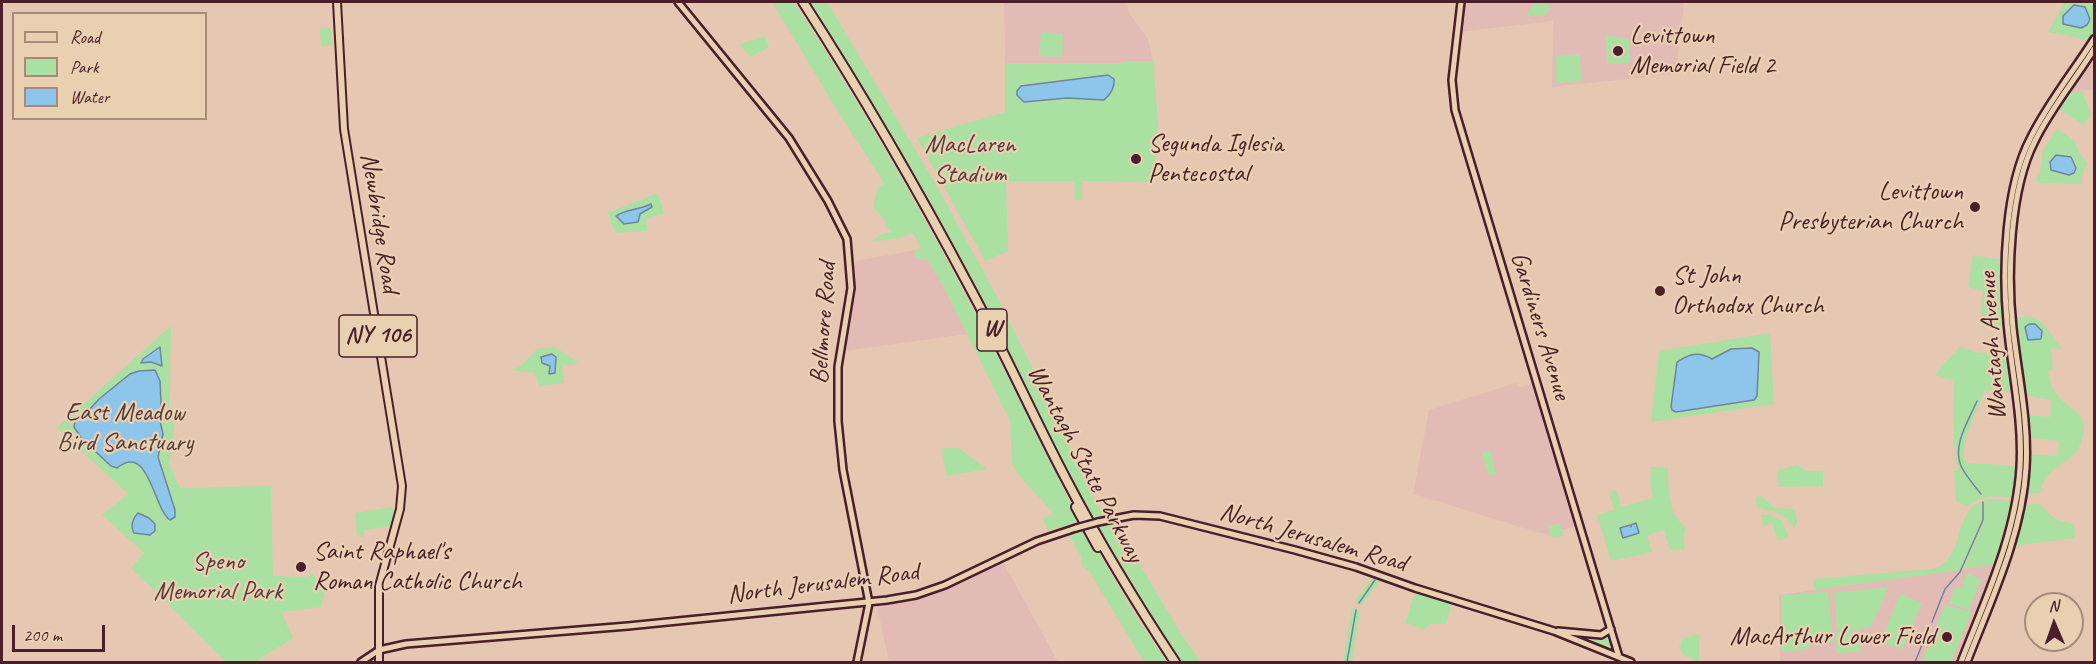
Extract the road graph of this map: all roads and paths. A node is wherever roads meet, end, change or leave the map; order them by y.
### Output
1 (337, 2) edge
2 (678, 2) edge
3 (798, 2) edge
4 (803, 2) edge
5 (1461, 2) edge
6 (2094, 39) edge
7 (2094, 50) edge
8 (2008, 279) junction
9 (869, 603) junction
10 (1611, 629) junction
11 (1554, 631) junction
12 (379, 650) junction
13 (1619, 657) junction
14 (361, 663) edge
15 (379, 663) edge
16 (857, 663) edge
17 (1169, 663) edge
18 (1175, 663) edge
19 (1632, 663) edge
20 (1961, 663) edge
21 (1967, 663) edge

1 - 12 main road, Newbridge Road / NY 106
2 - 9 main road, Bellmore Road
3 - 17 highway, Wantagh State Parkway / W
4 - 18 highway, Wantagh State Parkway / W
5 - 10 main road, Gardiners Avenue
6 - 8 main road, Wantagh Avenue
7 - 8 main road, Wantagh Avenue
8 - 20 main road, Wantagh Avenue
8 - 21 main road, Wantagh Avenue
9 - 11 main road, North Jerusalem Road, bridge
9 - 12 main road, North Jerusalem Road
9 - 16 main road, Bellmore Road
10 - 11 main road
10 - 13 main road, Gardiners Avenue
11 - 13 main road, North Jerusalem Road
12 - 14 main road, North Jerusalem Road
12 - 15 main road, Newbridge Road / NY 106
13 - 19 main road, North Jerusalem Road

